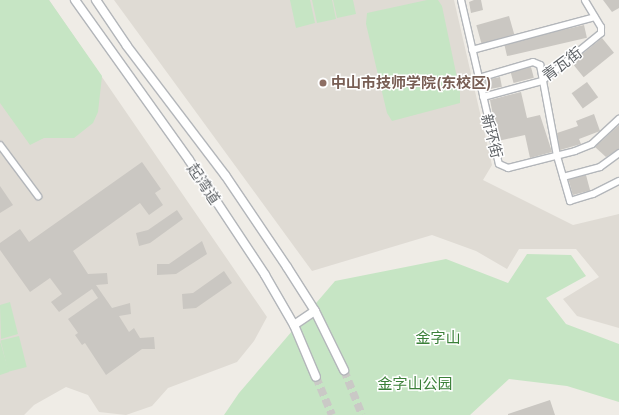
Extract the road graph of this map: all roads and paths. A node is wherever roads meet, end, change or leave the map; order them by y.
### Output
1 (76, 0) edge
2 (96, 0) edge
3 (461, 0) edge
4 (585, 0) edge
5 (595, 17) junction
6 (472, 50) junction
7 (479, 78) junction
8 (543, 80) junction
9 (483, 97) junction
10 (619, 119) edge
11 (0, 145) edge
12 (619, 153) edge
13 (557, 156) junction
14 (563, 178) junction
15 (619, 182) edge
16 (38, 196) dead end
17 (315, 310) junction
18 (294, 325) junction
19 (344, 370) tunnel mouth
20 (316, 377) tunnel mouth

1 - 18 main road, 起湾道
2 - 17 main road, 起湾道
3 - 6 street, 新环街
4 - 5 street, 青瓦街
5 - 6 street
5 - 8 street, 青瓦街
6 - 7 street, 新环街
7 - 8 street
7 - 9 street, 新环街
8 - 9 street, 青瓦街
8 - 13 street
9 - 13 street, 新环街
10 - 13 street, 新环街
11 - 16 street
12 - 14 street
13 - 14 street
14 - 15 street
17 - 18 main road
17 - 19 main road, 起湾道
18 - 20 main road, 起湾道

